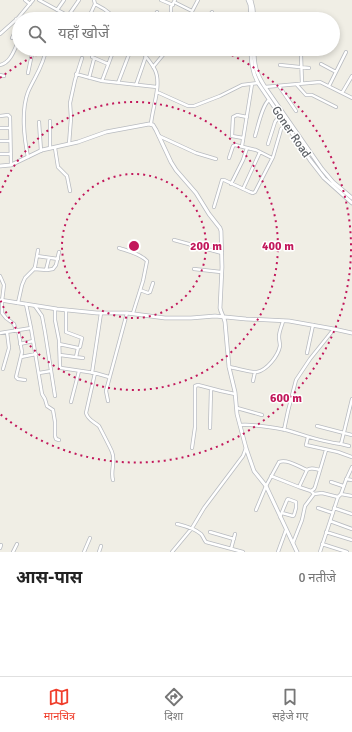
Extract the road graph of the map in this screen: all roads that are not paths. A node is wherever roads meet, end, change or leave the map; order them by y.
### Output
1 (25, 0) edge
2 (33, 0) edge
3 (39, 0) edge
4 (64, 0) edge
5 (79, 0) edge
6 (94, 0) edge
7 (161, 0) edge
8 (198, 0) edge
9 (249, 0) edge
10 (174, 2) edge
11 (30, 4) junction
12 (95, 4) junction
13 (57, 10) junction
14 (192, 11) joint
15 (24, 12) edge
16 (61, 12) edge
17 (71, 12) edge
18 (91, 12) edge
19 (108, 12) edge
20 (171, 12) edge
21 (250, 12) edge
22 (253, 12) edge
23 (12, 24) edge
24 (0, 29) edge
25 (4, 31) junction
26 (0, 34) edge
27 (346, 52) dead end
28 (12, 55) edge
29 (32, 56) edge
30 (44, 56) edge
31 (92, 56) edge
32 (111, 56) edge
33 (128, 56) edge
34 (146, 56) joint
35 (162, 56) edge
36 (252, 56) edge
37 (300, 56) edge
38 (82, 58) dead end
39 (94, 58) junction
40 (108, 64) junction
41 (321, 64) dead end
42 (0, 65) edge
43 (280, 65) dead end
44 (153, 67) junction
45 (301, 67) junction
46 (309, 68) dead end
47 (336, 72) junction
48 (28, 73) dead end
49 (76, 74) junction
50 (0, 75) edge
51 (4, 76) dead end
52 (352, 76) edge
53 (88, 78) junction
54 (102, 81) junction
55 (260, 82) junction
56 (118, 83) junction
57 (252, 84) junction
58 (297, 84) junction
59 (302, 84) junction
60 (136, 85) junction
61 (279, 86) junction
62 (329, 86) junction
63 (157, 87) junction
64 (263, 88) junction
65 (157, 92) junction
66 (342, 93) junction
67 (352, 98) edge
68 (269, 100) junction
69 (336, 107) dead end
70 (296, 111) dead end
71 (281, 114) junction
72 (0, 116) edge
73 (247, 117) junction
74 (50, 121) dead end
75 (39, 122) dead end
76 (151, 124) junction
77 (286, 125) junction
78 (0, 128) edge
79 (10, 128) junction
80 (159, 136) junction
81 (255, 136) dead end
82 (243, 138) junction
83 (0, 141) edge
84 (10, 141) junction
85 (69, 144) junction
86 (268, 144) dead end
87 (242, 146) junction
88 (55, 148) junction
89 (247, 148) junction
90 (50, 149) junction
91 (41, 151) junction
92 (260, 152) junction
93 (0, 154) edge
94 (10, 154) junction
95 (28, 157) junction
96 (229, 158) dead end
97 (272, 158) junction
98 (314, 158) junction
99 (216, 159) dead end
100 (310, 160) junction
101 (11, 164) junction
102 (0, 166) edge
103 (231, 184) junction
104 (243, 189) junction
105 (70, 192) dead end
106 (352, 198) edge
107 (352, 203) edge
108 (214, 207) dead end
109 (174, 240) dead end
110 (119, 248) dead end
111 (38, 250) dead end
112 (59, 252) dead end
113 (222, 253) junction
114 (37, 256) junction
115 (49, 258) junction
116 (58, 260) junction
117 (34, 269) junction
118 (194, 269) dead end
119 (46, 270) junction
120 (221, 272) junction
121 (0, 276) edge
122 (153, 283) dead end
123 (140, 290) junction
124 (1, 300) edge
125 (18, 303) junction
126 (26, 304) junction
127 (35, 306) junction
128 (55, 309) junction
129 (66, 310) junction
130 (1, 311) edge
131 (127, 312) junction
132 (101, 313) junction
133 (133, 313) junction
134 (224, 317) junction
135 (283, 321) junction
136 (313, 325) junction
137 (31, 328) junction
138 (334, 329) junction
139 (17, 331) junction
140 (7, 332) junction
141 (0, 333) edge
142 (352, 333) edge
143 (33, 341) junction
144 (20, 344) junction
145 (59, 344) junction
146 (78, 348) junction
147 (307, 353) dead end
148 (36, 354) junction
149 (60, 355) junction
150 (21, 357) junction
151 (76, 357) junction
152 (83, 358) dead end
153 (229, 367) junction
154 (4, 369) dead end
155 (51, 371) junction
156 (79, 371) junction
157 (255, 372) junction
158 (94, 373) junction
159 (39, 374) junction
160 (110, 377) junction
161 (26, 380) dead end
162 (253, 381) dead end
163 (211, 388) junction
164 (235, 394) junction
165 (55, 396) dead end
166 (352, 399) edge
167 (108, 401) dead end
168 (71, 402) dead end
169 (237, 408) junction
170 (350, 411) edge
171 (262, 415) dead end
172 (240, 425) junction
173 (317, 426) dead end
174 (210, 428) dead end
175 (284, 430) junction
176 (344, 432) junction
177 (352, 435) edge
178 (308, 437) junction
179 (59, 440) dead end
180 (340, 444) junction
181 (349, 446) dead end
182 (192, 448) dead end
183 (246, 448) junction
184 (326, 450) junction
185 (352, 457) edge
186 (352, 467) edge
187 (307, 470) junction
188 (320, 470) junction
189 (271, 476) junction
190 (346, 479) junction
191 (113, 480) dead end
192 (352, 480) edge
193 (331, 482) dead end
194 (266, 486) junction
195 (343, 486) junction
196 (299, 487) junction
197 (311, 491) junction
198 (314, 494) junction
199 (341, 494) junction
200 (352, 496) edge
201 (338, 497) junction
202 (318, 508) dead end
203 (334, 508) junction
204 (256, 510) dead end
205 (282, 513) junction
206 (333, 514) junction
207 (352, 514) edge
208 (280, 518) junction
209 (330, 521) junction
210 (177, 524) dead end
211 (192, 528) junction
212 (352, 529) edge
213 (286, 530) junction
214 (210, 532) dead end
215 (326, 532) junction
216 (235, 534) dead end
217 (90, 538) dead end
218 (234, 539) junction
219 (352, 540) edge
220 (17, 544) dead end
221 (293, 544) junction
222 (322, 544) junction
223 (101, 546) dead end
224 (231, 549) junction
225 (14, 552) edge
226 (84, 552) edge
227 (99, 552) edge
228 (172, 552) edge
229 (243, 552) edge
230 (278, 552) edge
231 (297, 552) edge
232 (320, 552) edge
233 (347, 552) edge

1 - 11 street
2 - 11 street
3 - 13 street
4 - 13 street
5 - 17 street
6 - 12 street
7 - 10 street
8 - 14 street
9 - 21 street
9 - 22 street
10 - 14 street
10 - 20 street
11 - 15 street
12 - 18 street
12 - 19 street
13 - 16 street
23 - 25 street
24 - 25 street
25 - 26 street
27 - 47 street
28 - 42 street
29 - 48 street
30 - 95 street
31 - 39 street
32 - 40 street
33 - 56 street
34 - 44 street
34 - 60 street
35 - 44 street
36 - 55 street, Goner Road
37 - 45 street
38 - 49 street
39 - 40 street
39 - 53 street
40 - 54 street
41 - 47 street
43 - 45 street
44 - 63 street
45 - 46 street
45 - 59 street
47 - 62 street
49 - 53 street
49 - 85 street
50 - 51 street
52 - 66 street
53 - 54 street
54 - 56 street
55 - 57 street
55 - 64 street, Goner Road
56 - 60 street
57 - 65 street
57 - 73 street
58 - 59 street
58 - 61 street
58 - 69 street
59 - 62 street
60 - 63 street
61 - 64 street
61 - 70 street
62 - 66 street
63 - 65 street
64 - 68 street, Goner Road
64 - 71 street, Goner Road
65 - 76 street
66 - 67 street
68 - 71 street, Goner Road
68 - 81 street
71 - 77 street, Goner Road
71 - 86 street
71 - 98 street, Goner Road
72 - 79 street
73 - 82 street
73 - 82 street
74 - 90 street
75 - 91 street
76 - 80 street
76 - 85 street
77 - 97 street
77 - 100 street, Goner Road
78 - 79 street
79 - 84 street
80 - 99 street
80 - 113 street
82 - 87 street
83 - 84 street
84 - 94 street
85 - 88 street
87 - 89 street
87 - 96 street
88 - 90 street
88 - 105 street
89 - 92 street
89 - 103 street
90 - 91 street
91 - 95 street
92 - 97 street
92 - 104 street
93 - 94 street
94 - 101 street
95 - 101 street
97 - 104 street
98 - 100 street
98 - 106 street, Goner Road
100 - 107 street, Goner Road
101 - 102 street
103 - 104 street
103 - 108 street
109 - 113 street
110 - 123 street
111 - 114 street
112 - 116 street
113 - 120 street
114 - 115 street
114 - 117 street
115 - 116 street
115 - 119 street
116 - 119 street
117 - 119 street
117 - 125 street
118 - 120 street
120 - 134 street
121 - 124 street
122 - 123 street
123 - 133 street
124 - 125 street
124 - 130 street
125 - 126 street
126 - 127 street
126 - 137 street
127 - 128 street
127 - 155 street
128 - 129 street
128 - 145 street
129 - 132 street
129 - 146 street
130 - 139 street
131 - 132 street
131 - 133 street
131 - 160 street
132 - 158 street
133 - 134 street
134 - 135 street
134 - 153 street
135 - 136 street
135 - 157 street
136 - 138 street
136 - 147 street
137 - 139 street
137 - 143 street
138 - 142 street
138 - 175 street
139 - 140 street
139 - 144 street
140 - 141 street
140 - 154 street
143 - 144 street
143 - 148 street
144 - 150 street
145 - 146 street
145 - 149 street
146 - 151 street
148 - 150 street
148 - 159 street
149 - 151 street
149 - 156 street
150 - 161 street
151 - 152 street
153 - 157 street
153 - 164 street
155 - 159 street
155 - 165 street
156 - 158 street
156 - 168 street
157 - 162 street
158 - 160 street
158 - 191 street
159 - 179 street
160 - 167 street
163 - 164 street
163 - 174 street
163 - 182 street
164 - 169 street
166 - 170 street
169 - 171 street
169 - 172 street
170 - 176 street
172 - 175 street
172 - 183 street
173 - 176 street
175 - 178 street
176 - 177 street
176 - 180 street
178 - 180 street
178 - 184 street
180 - 181 street
183 - 194 street
183 - 211 street
184 - 185 street
184 - 188 street
186 - 190 street
187 - 188 street
187 - 189 street
187 - 196 street
188 - 197 street
189 - 194 street
189 - 196 street
190 - 192 street
190 - 195 street
193 - 195 street
194 - 204 street
194 - 208 street
195 - 199 street
196 - 197 street
197 - 198 street
198 - 201 street
198 - 221 street
199 - 200 street
199 - 201 street
201 - 203 street
202 - 206 street
203 - 206 street
203 - 207 street
205 - 205 street
205 - 208 street
206 - 209 street
208 - 213 street
209 - 212 street
209 - 215 street
210 - 211 street
211 - 224 street
211 - 228 street
213 - 221 street
213 - 230 street
214 - 218 street
215 - 219 street
215 - 222 street
216 - 218 street
217 - 226 street
218 - 224 street
220 - 225 street
221 - 231 street
222 - 232 street
222 - 233 street
223 - 227 street
224 - 229 street

